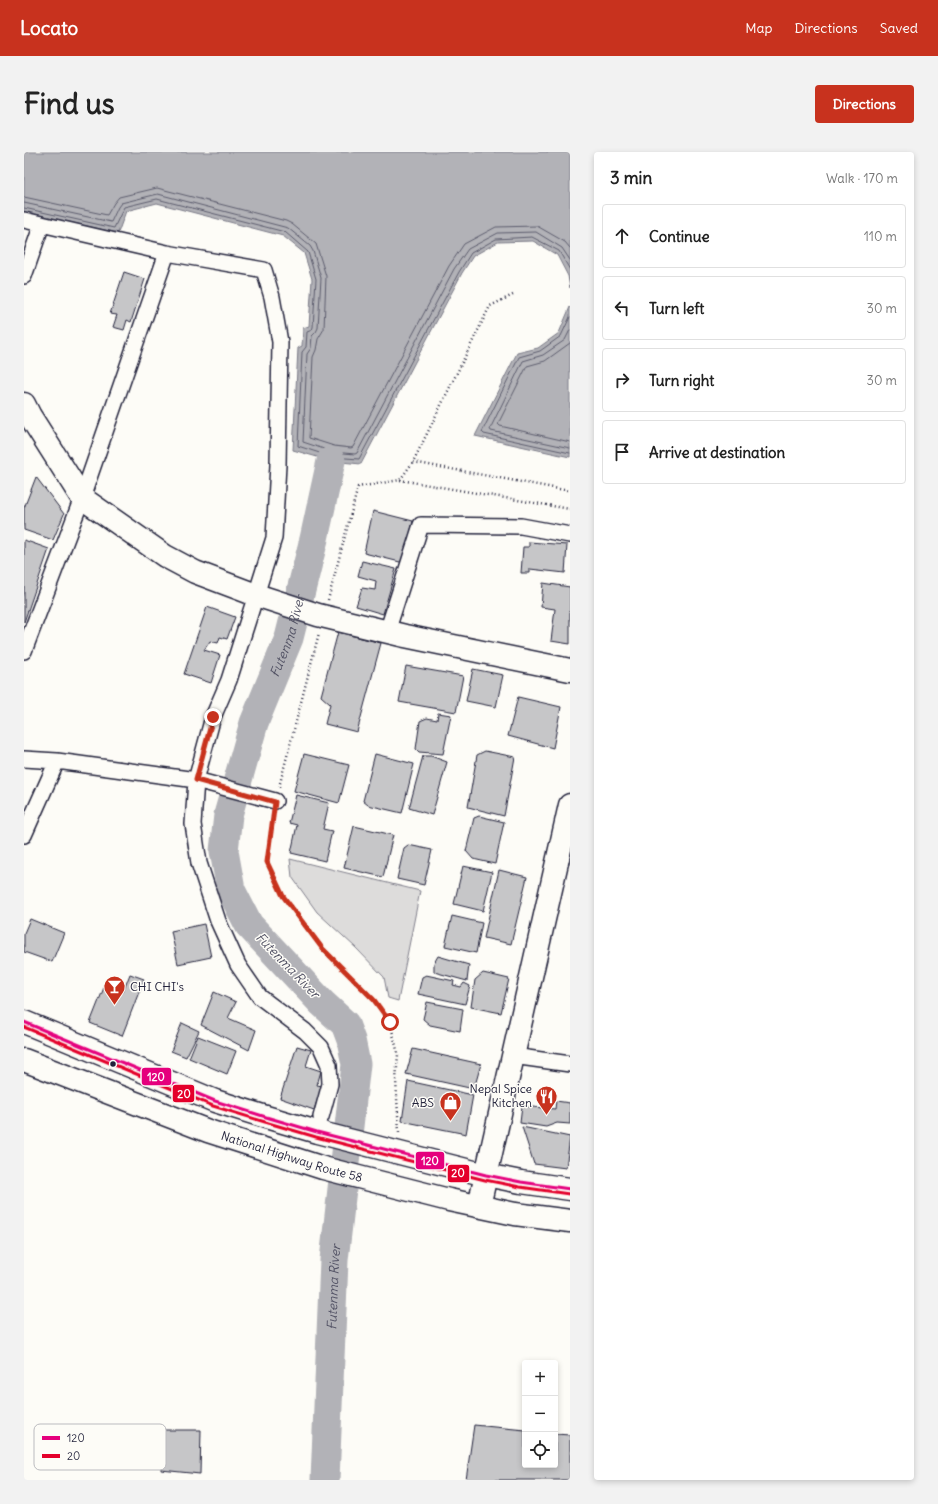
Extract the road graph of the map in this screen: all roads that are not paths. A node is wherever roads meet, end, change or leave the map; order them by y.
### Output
1 (24, 220) edge
2 (42, 224) junction
3 (167, 253) junction
4 (24, 276) edge
5 (24, 404) edge
6 (82, 498) junction
7 (570, 535) edge
8 (260, 596) junction
9 (387, 632) junction
10 (24, 650) edge
11 (570, 670) edge
12 (24, 759) edge
13 (57, 761) junction
14 (203, 782) junction
15 (275, 802) road end
16 (570, 805) edge
17 (24, 835) edge
18 (24, 1022) edge
19 (513, 1056) junction
20 (24, 1060) edge
21 (570, 1064) edge
22 (324, 1126) junction
23 (486, 1175) junction
24 (570, 1189) edge
25 (479, 1206) junction
26 (570, 1222) edge

1 - 2 street
2 - 3 street
2 - 4 street
3 - 6 street
3 - 8 street
5 - 6 main road
6 - 8 main road
6 - 10 street
7 - 9 street
8 - 9 main road
8 - 14 street
9 - 11 main road
12 - 13 street
13 - 14 street
13 - 17 street
14 - 15 street
14 - 22 street
16 - 19 main road
18 - 22 main road
19 - 21 street
19 - 23 main road
20 - 25 main road, National Highway Route 58
22 - 23 main road
23 - 24 main road
23 - 25 main road
25 - 26 main road, National Highway Route 58

